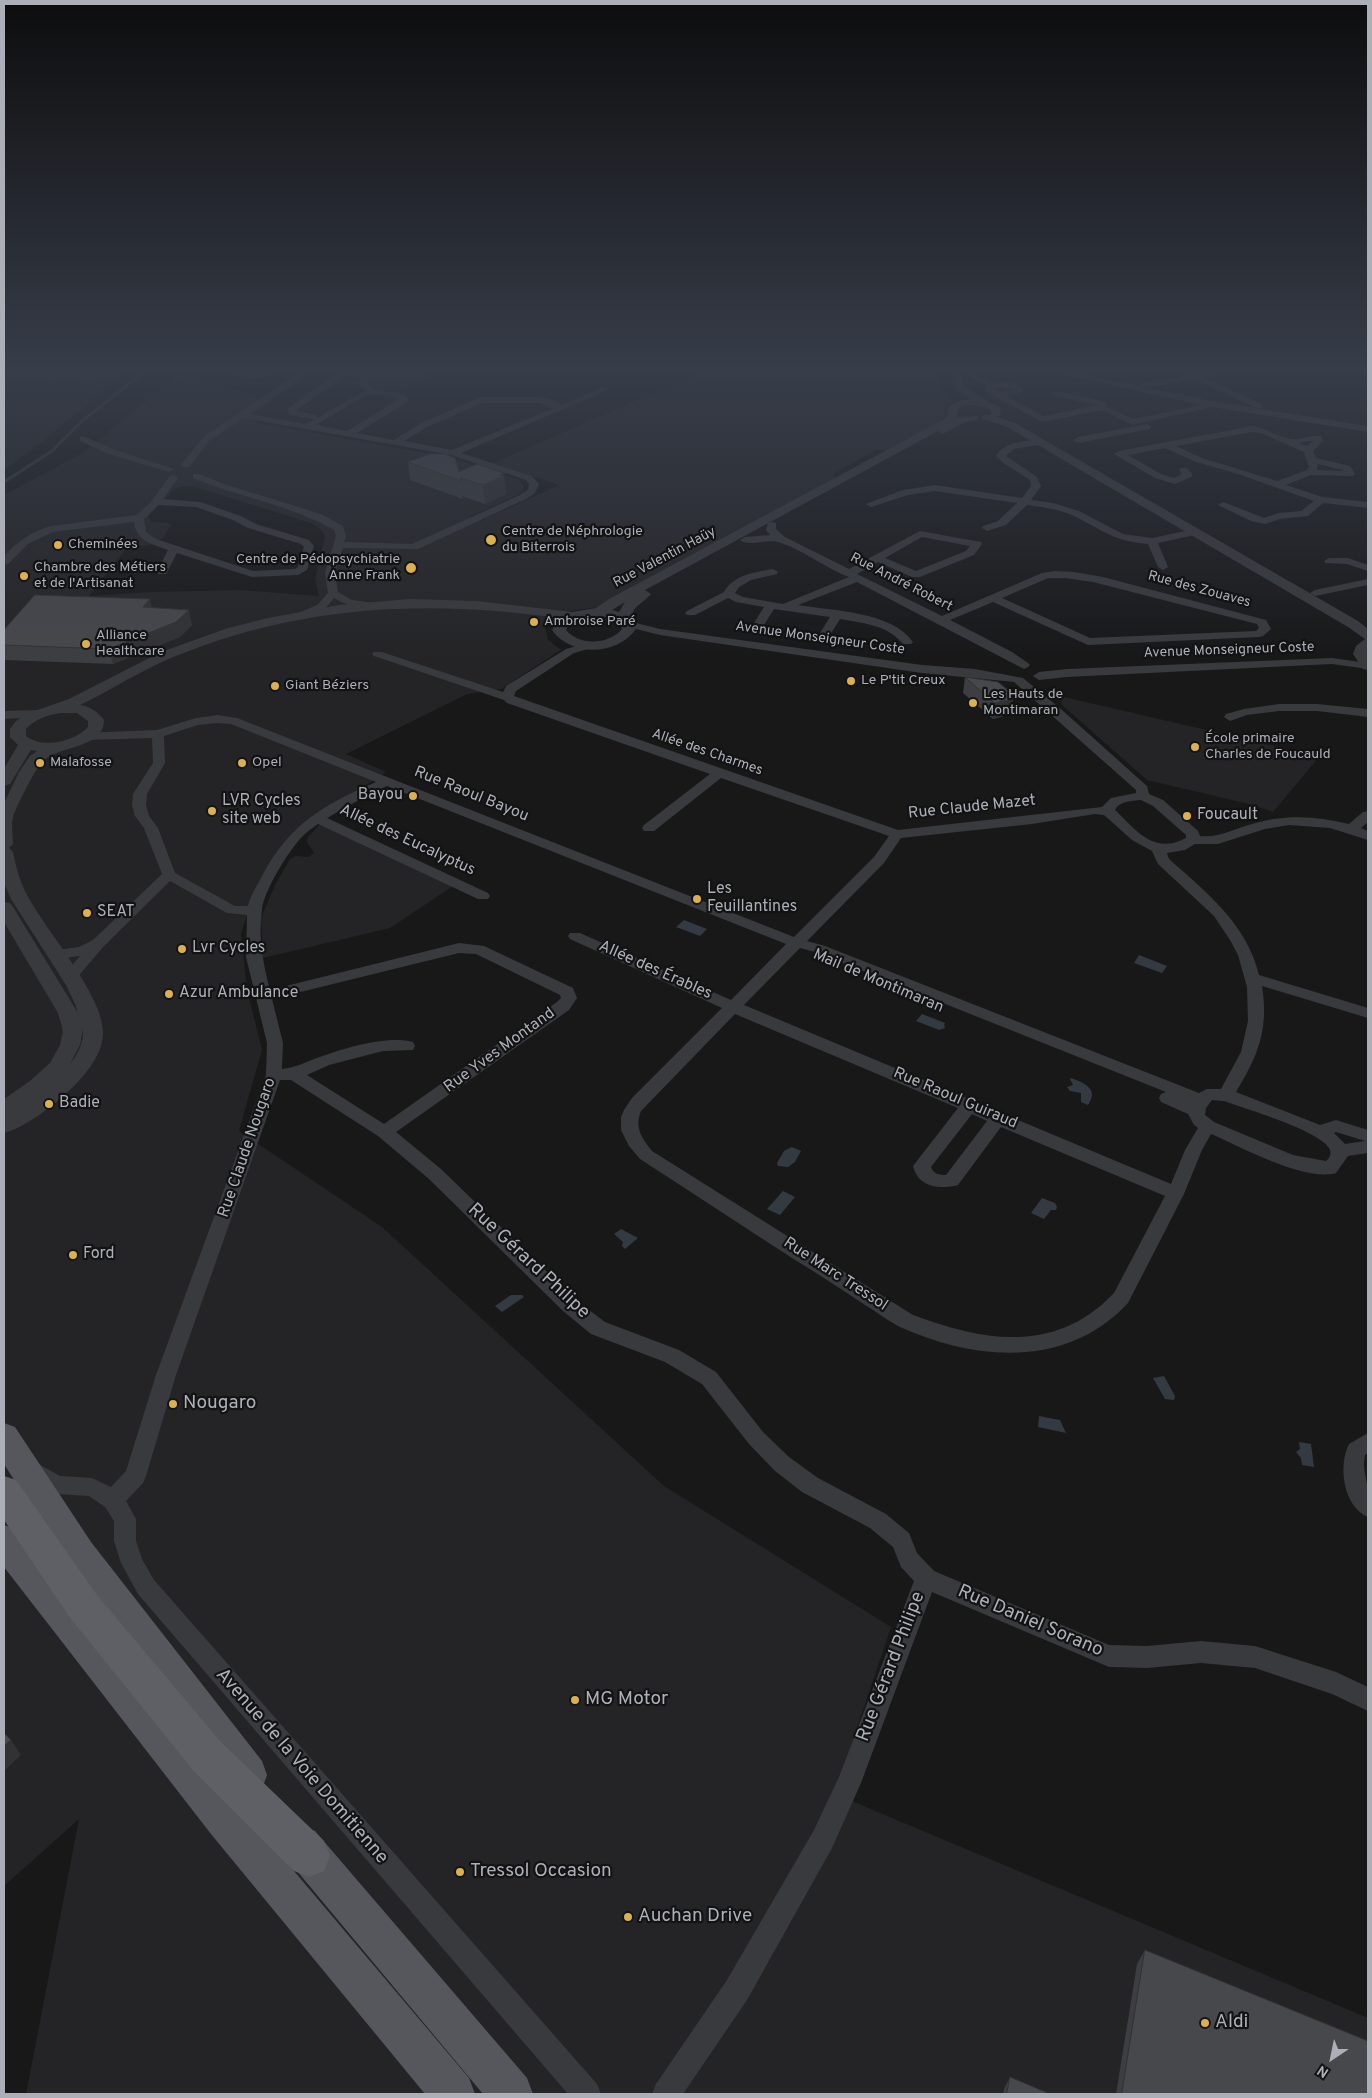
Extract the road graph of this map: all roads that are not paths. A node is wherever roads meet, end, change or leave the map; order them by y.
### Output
1 (148, 465) edge
2 (186, 465) joint
3 (489, 465) edge
4 (868, 465) edge
5 (882, 465) edge
6 (1013, 465) edge
7 (1080, 465) edge
8 (1092, 465) edge
9 (1138, 465) edge
10 (1192, 465) edge
11 (1215, 465) edge
12 (1313, 465) edge
13 (1338, 465) edge
14 (1310, 472) junction
15 (171, 473) junction
16 (196, 476) junction
17 (931, 477) dead end
18 (1279, 484) junction
19 (934, 488) junction
20 (1321, 500) junction
21 (155, 502) junction
22 (1024, 502) junction
23 (871, 504) dead end
24 (1223, 505) dead end
25 (1368, 505) edge
26 (139, 518) junction
27 (772, 525) junction
28 (987, 528) dead end
29 (1195, 532) junction
30 (781, 539) junction
31 (745, 540) junction
32 (1152, 541) junction
33 (339, 546) junction
34 (174, 548) junction
35 (879, 559) junction
36 (4, 562) edge
37 (1329, 562) dead end
38 (1163, 567) dead end
39 (1368, 568) edge
40 (162, 572) dead end
41 (773, 572) dead end
42 (853, 576) junction
43 (1368, 582) edge
44 (333, 593) junction
45 (1315, 593) junction
46 (729, 594) junction
47 (994, 598) junction
48 (771, 605) junction
49 (374, 606) junction
50 (784, 607) junction
51 (598, 612) junction
52 (691, 613) dead end
53 (837, 615) junction
54 (300, 616) junction
55 (574, 616) junction
56 (942, 620) junction
57 (760, 623) dead end
58 (1368, 623) edge
59 (560, 625) junction
60 (626, 626) junction
61 (826, 633) dead end
62 (1368, 636) edge
63 (907, 642) dead end
64 (570, 646) junction
65 (378, 654) dead end
66 (1366, 657) edge
67 (1010, 670) junction
68 (1033, 672) junction
69 (1038, 696) junction
70 (508, 697) junction
71 (62, 708) junction
72 (1368, 713) edge
73 (38, 714) junction
74 (4, 716) edge
75 (1230, 717) dead end
76 (91, 724) junction
77 (21, 725) junction
78 (126, 734) joint
79 (158, 734) junction
80 (27, 744) junction
81 (53, 747) junction
82 (720, 774) junction
83 (4, 780) edge
84 (388, 781) junction
85 (1143, 796) junction
86 (1108, 811) junction
87 (1368, 815) edge
88 (317, 818) junction
89 (649, 828) dead end
90 (1352, 828) junction
91 (897, 834) junction
92 (1368, 836) edge
93 (1192, 840) junction
94 (4, 844) edge
95 (1158, 849) junction
96 (4, 852) edge
97 (169, 876) junction
98 (484, 896) dead end
99 (4, 907) edge
100 (254, 911) junction
101 (575, 936) dead end
102 (99, 943) junction
103 (797, 943) junction
104 (55, 954) junction
105 (70, 977) junction
106 (1252, 978) junction
107 (265, 996) junction
108 (734, 1006) junction
109 (1368, 1013) edge
110 (406, 1046) dead end
111 (284, 1075) junction
112 (1226, 1095) junction
113 (970, 1106) junction
114 (1199, 1106) junction
115 (4, 1109) edge
116 (999, 1118) junction
117 (4, 1126) edge
118 (1208, 1126) junction
119 (384, 1132) junction
120 (1319, 1132) junction
121 (1368, 1136) edge
122 (1368, 1147) edge
123 (1340, 1151) junction
124 (1175, 1193) junction
125 (1368, 1442) edge
126 (9, 1464) edge
127 (113, 1500) junction
128 (1368, 1507) edge
129 (4, 1540) edge
130 (926, 1578) junction
131 (1368, 1699) edge
132 (309, 1856) joint
133 (453, 2094) edge
134 (510, 2094) edge
135 (587, 2094) edge
136 (666, 2094) edge

1 - 15 street
2 - 15 street
2 - 16 street
3 - 33 street
4 - 51 street, Rue Valentin Haüy
5 - 27 street, Rue Valentin Haüy
6 - 22 street
7 - 29 street
8 - 45 street
9 - 10 street
11 - 18 street
12 - 14 street
13 - 14 street
14 - 18 street
15 - 16 street
15 - 21 street
16 - 33 street
17 - 19 street
18 - 20 street
19 - 22 street
19 - 23 street
20 - 24 street
20 - 25 street
21 - 26 street
21 - 34 street
22 - 28 street
22 - 32 street
26 - 34 street
26 - 36 street
27 - 30 street
27 - 31 street, Rue Valentin Haüy
29 - 32 street
29 - 62 street
30 - 31 street, Rue André Robert
30 - 42 street, Rue André Robert
31 - 60 street, Rue Valentin Haüy
32 - 38 street
33 - 44 street
34 - 40 street
35 - 35 street
35 - 42 street
37 - 39 street
41 - 46 street
42 - 50 street
42 - 56 street, Rue André Robert
43 - 45 street
44 - 49 street
44 - 54 street
45 - 58 street
46 - 48 street
46 - 52 street
47 - 47 street, Rue des Zouaves
47 - 56 street, Rue des Zouaves
48 - 50 street
48 - 57 street
49 - 54 street
49 - 55 street
50 - 53 street
51 - 55 street
51 - 60 street
53 - 61 street
53 - 63 street
54 - 71 street
55 - 59 street
56 - 67 street, Rue André Robert
59 - 64 street
59 - 76 street
60 - 64 street
60 - 67 street, Avenue Monseigneur Coste
64 - 70 street
65 - 70 street, Allée des Charmes
66 - 68 street, Avenue Monseigneur Coste
67 - 68 street
67 - 68 street
67 - 69 street, Rue André Robert
68 - 69 street
69 - 85 street, Rue André Robert
70 - 82 street, Allée des Charmes
71 - 73 street
71 - 76 street
72 - 75 street
73 - 74 street
73 - 77 street
74 - 77 street
76 - 78 street, Rue Raoul Bayou
76 - 81 street
77 - 80 street
78 - 79 street, Rue Raoul Bayou
79 - 84 street, Rue Raoul Bayou
79 - 97 street
80 - 81 street
80 - 83 street
81 - 94 street
82 - 89 street
82 - 91 street, Allée des Charmes
84 - 88 street, Rue Claude Nougaro
84 - 103 street, Rue Raoul Bayou
85 - 86 street
85 - 93 street
86 - 91 street, Rue Claude Mazet
86 - 95 street
87 - 90 street
88 - 98 street, Allée des Eucalyptus
88 - 100 street, Rue Claude Nougaro
90 - 92 street
90 - 93 street
91 - 103 street, Rue Claude Mazet
93 - 95 street
95 - 106 street
96 - 104 street
97 - 100 street
97 - 102 street
99 - 115 street
100 - 107 street, Rue Claude Nougaro
101 - 108 street, Allée des Érables
102 - 104 street
102 - 105 street
103 - 108 street, Rue Marc Tressol
103 - 114 street, Mail de Montimaran
104 - 105 street
105 - 117 street
106 - 109 street
106 - 112 street
107 - 111 street, Rue Claude Nougaro
107 - 119 street, Rue Yves Montand
108 - 113 street, Rue Raoul Guiraud
108 - 124 street, Rue Marc Tressol
110 - 111 street
111 - 119 street, Rue Gérard Philipe
111 - 127 street, Rue Claude Nougaro
112 - 114 street
112 - 120 street
113 - 116 street, Rue Raoul Guiraud
113 - 116 street
114 - 118 street, Mail de Montimaran
116 - 124 street, Rue Raoul Guiraud
118 - 123 street, Mail de Montimaran
118 - 124 street, Rue Marc Tressol
119 - 130 street, Rue Gérard Philipe
120 - 121 street
120 - 123 street
122 - 123 street
125 - 128 street
126 - 127 street, Avenue de la Voie Domitienne
126 - 132 highway
127 - 135 street, Avenue de la Voie Domitienne
129 - 133 main road
130 - 131 street, Rue Daniel Sorano
130 - 136 street, Rue Gérard Philipe
132 - 134 main road

